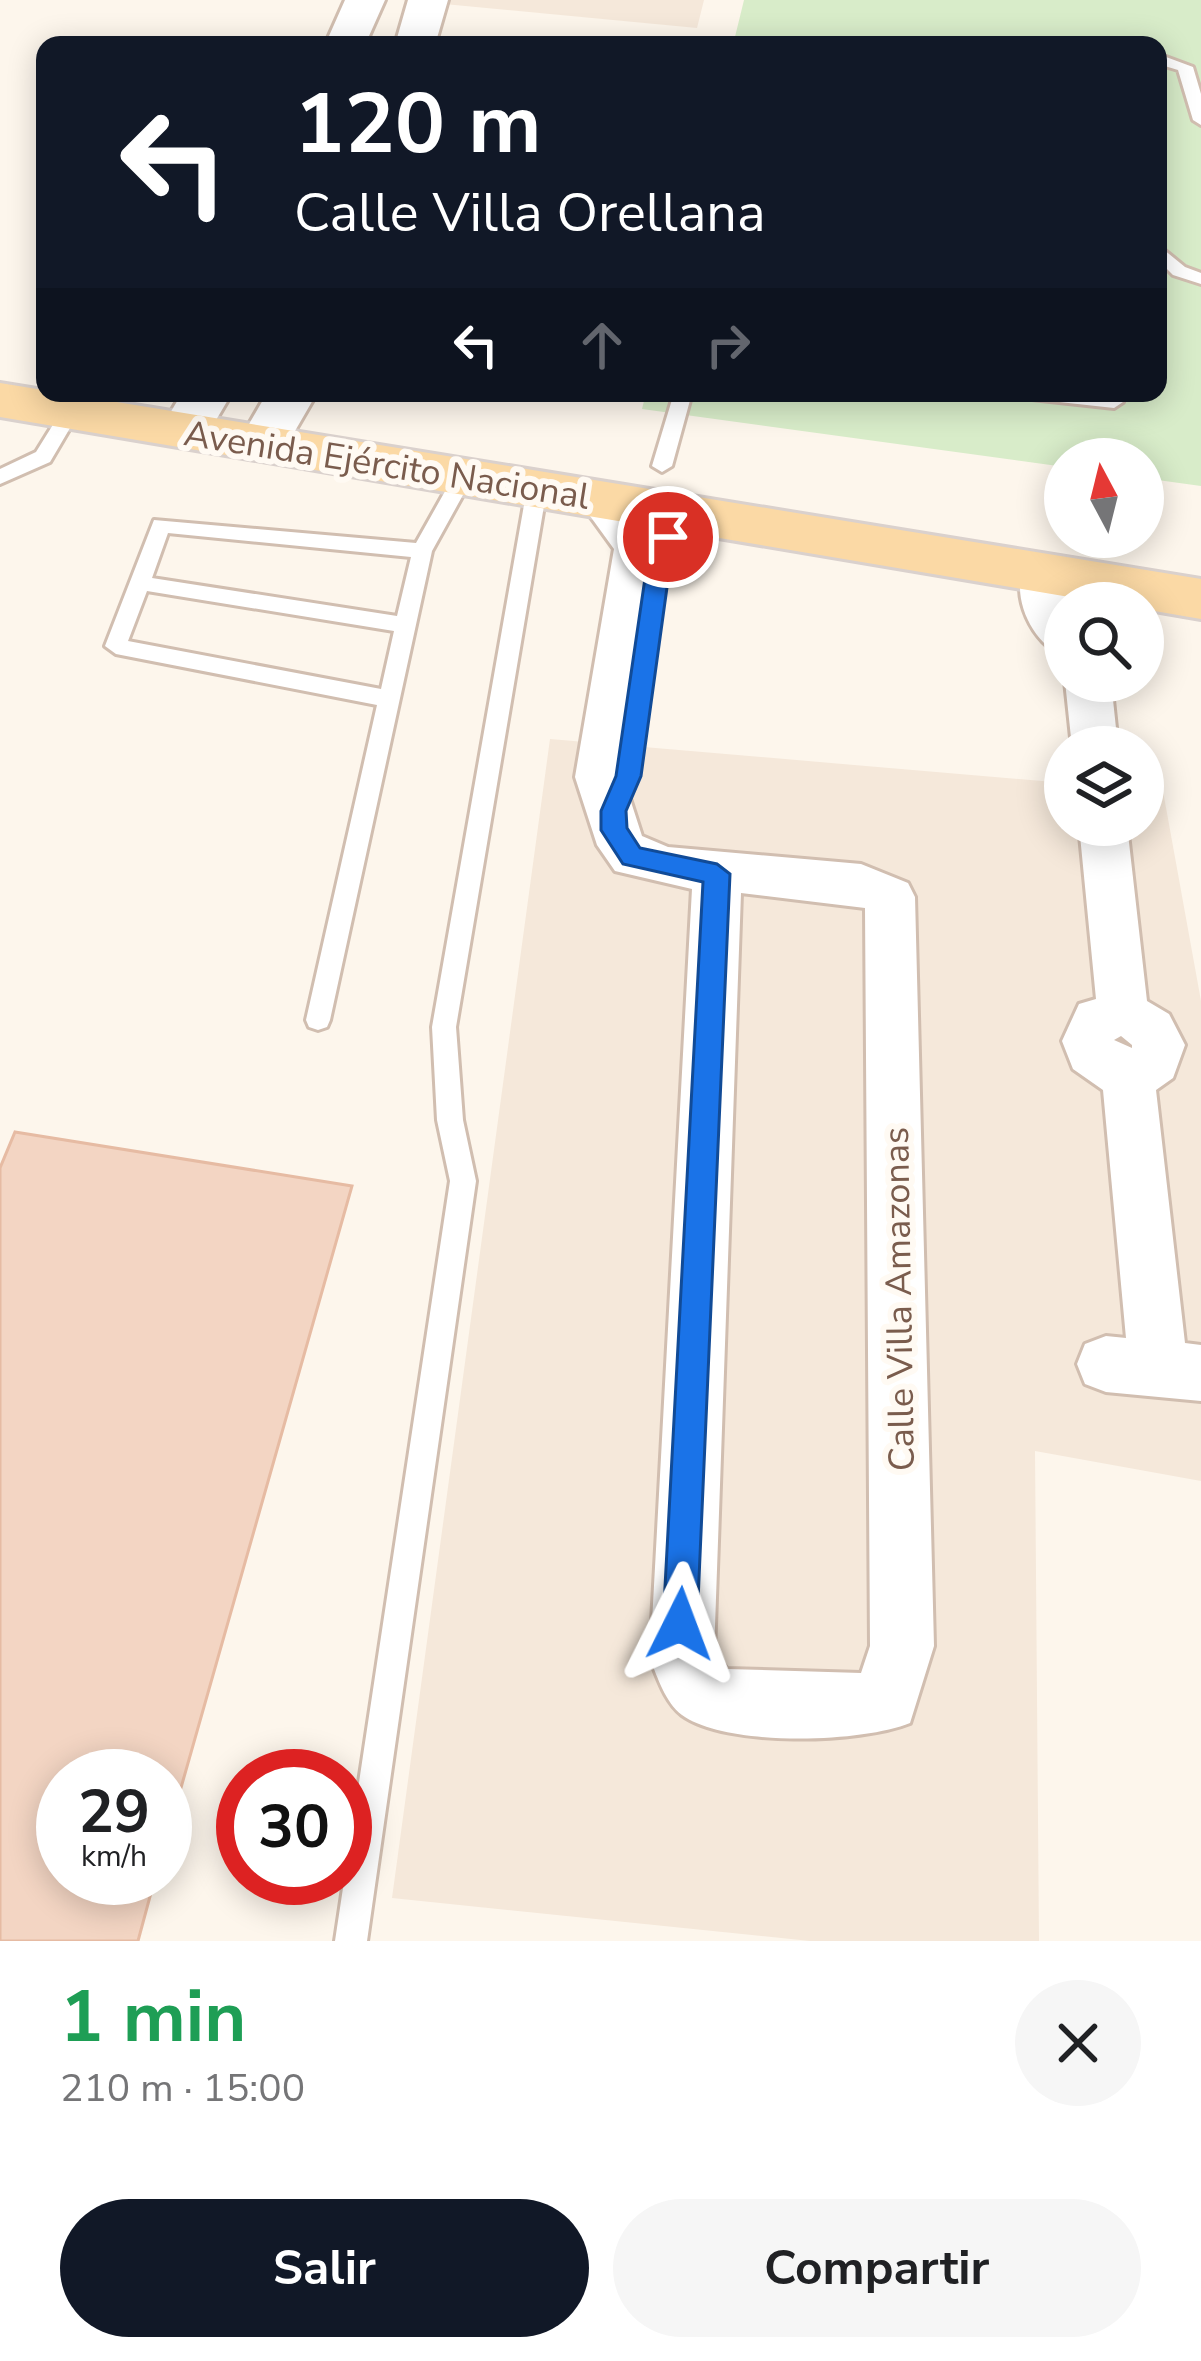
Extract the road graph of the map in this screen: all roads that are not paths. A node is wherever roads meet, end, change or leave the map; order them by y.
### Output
1 (365, 0) edge
2 (428, 0) edge
3 (349, 36) edge
4 (418, 36) edge
5 (1167, 61) edge
6 (1201, 120) edge
7 (1167, 259) edge
8 (1201, 279) edge
9 (0, 359) edge
10 (36, 378) edge
11 (36, 393) edge
12 (0, 400) edge
13 (55, 402) edge
14 (680, 402) edge
15 (203, 405) edge
16 (281, 414) edge
17 (662, 466) junction
18 (464, 475) junction
19 (0, 477) edge
20 (537, 488) junction
21 (664, 539) junction
22 (1044, 550) edge
23 (422, 551) junction
24 (1044, 552) edge
25 (1201, 553) edge
26 (1070, 558) edge
27 (1117, 575) edge
28 (139, 583) junction
29 (1201, 598) edge
30 (406, 626) junction
31 (389, 699) junction
32 (1105, 846) edge
33 (717, 874) junction
34 (317, 1020) dead end
35 (1155, 1368) edge
36 (351, 1941) edge

1 - 3 street
2 - 4 street
5 - 6 lane
7 - 8 lane
9 - 10 main road, Avenida Ejército Nacional
11 - 12 main road, Avenida Ejército Nacional
13 - 19 lane
14 - 17 lane
15 - 16 main road, Avenida Ejército Nacional
16 - 17 main road, Avenida Ejército Nacional
16 - 18 main road, Avenida Ejército Nacional
17 - 22 main road, Avenida Ejército Nacional
18 - 20 main road, Avenida Ejército Nacional
18 - 23 lane
20 - 21 main road, Avenida Ejército Nacional
20 - 36 lane
21 - 24 main road, Avenida Ejército Nacional
21 - 33 street
23 - 28 lane
23 - 30 lane
25 - 27 main road, Avenida Ejército Nacional
26 - 27 main road, Avenida Ejército Nacional
27 - 29 main road, Avenida Ejército Nacional
28 - 30 lane
28 - 31 lane
30 - 31 lane
31 - 34 lane
32 - 35 street
33 - 33 street, Calle Villa Amazonas

